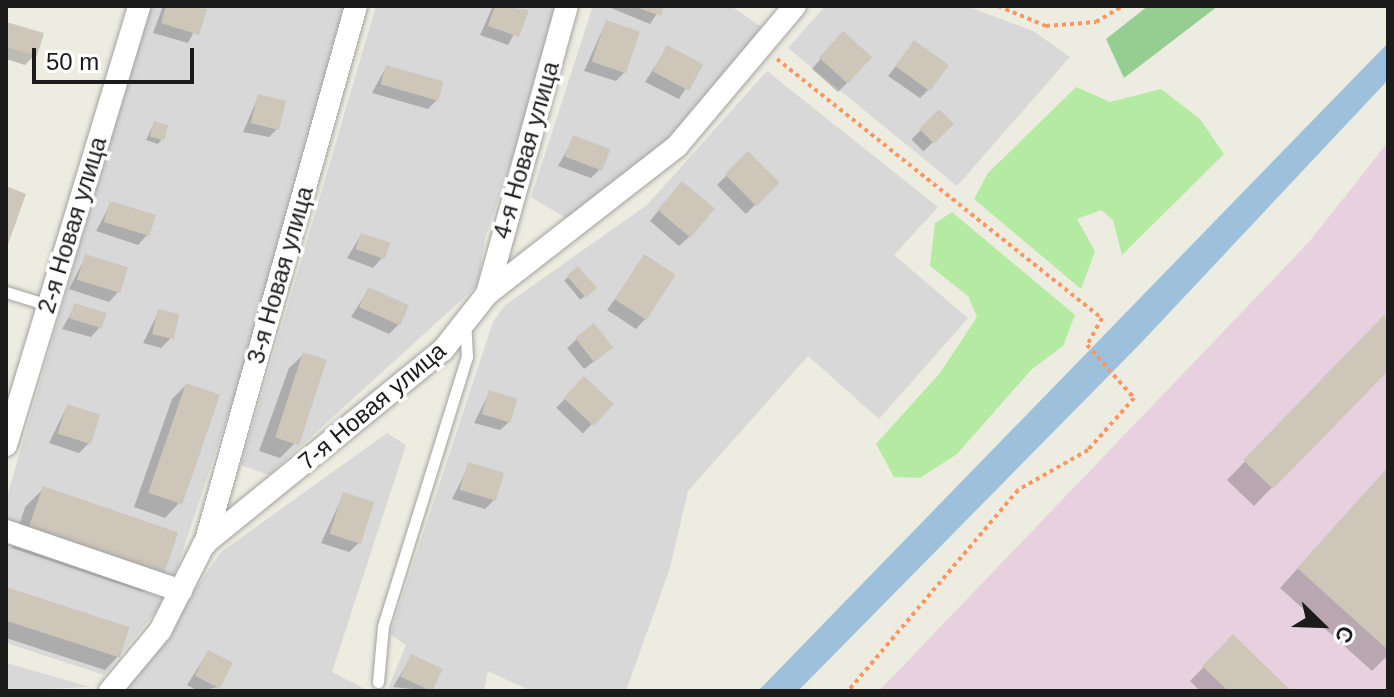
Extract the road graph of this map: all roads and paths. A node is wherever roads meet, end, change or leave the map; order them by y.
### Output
1 (139, 6) edge
2 (356, 6) edge
3 (567, 6) edge
4 (795, 6) edge
5 (998, 6) edge
6 (1123, 6) edge
7 (761, 46) junction
8 (6, 292) edge
9 (487, 294) junction
10 (48, 305) junction
11 (465, 322) junction
12 (6, 445) edge
13 (6, 531) edge
14 (204, 544) junction
15 (181, 591) junction
16 (378, 682) dead end
17 (110, 691) edge
18 (848, 691) edge

1 - 10 street, 2-я Новая улица
2 - 14 street, 3-я Новая улица
3 - 9 street, 4-я Новая улица
4 - 7 street, 7-я Новая улица
5 - 6 path
7 - 9 street, 7-я Новая улица
7 - 18 path
8 - 10 lane
9 - 11 street, 7-я Новая улица
10 - 12 street, 2-я Новая улица
11 - 14 street, 7-я Новая улица
11 - 16 lane
13 - 15 street
14 - 15 street, 7-я Новая улица
15 - 17 street, 7-я Новая улица

